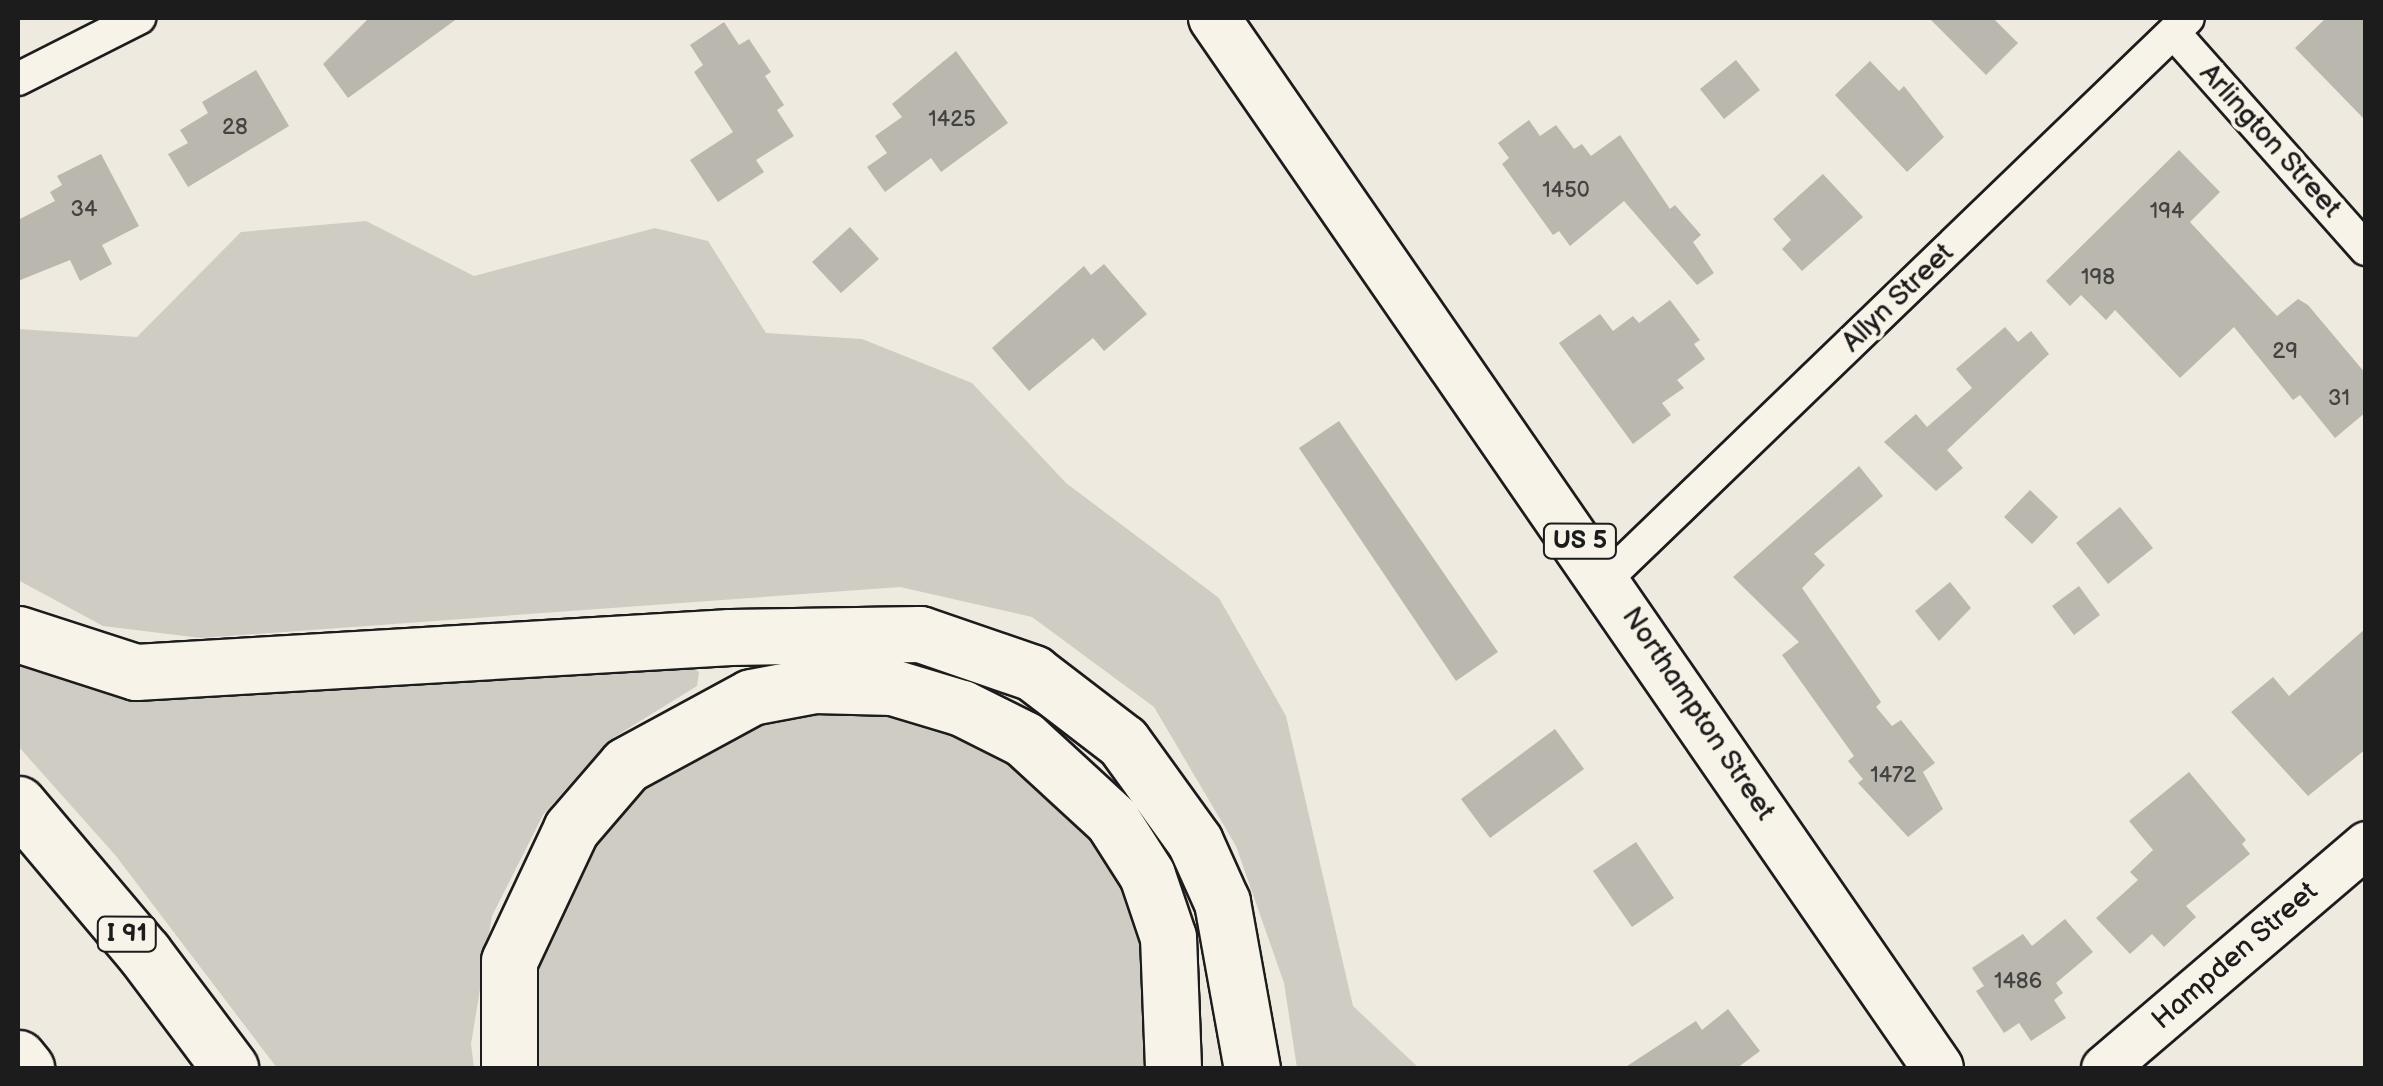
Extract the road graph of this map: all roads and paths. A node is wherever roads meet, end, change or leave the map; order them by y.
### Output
1 (140, 18) edge
2 (1214, 18) edge
3 (2181, 25) edge
4 (18, 79) edge
5 (2366, 249) edge
6 (1606, 579) junction
7 (18, 634) edge
8 (18, 804) edge
9 (2366, 844) edge
10 (18, 1058) edge
11 (26, 1068) edge
12 (230, 1068) edge
13 (509, 1068) edge
14 (1173, 1068) edge
15 (1252, 1068) edge
16 (1938, 1068) edge
17 (2104, 1068) edge

1 - 4 street
2 - 6 main road, Northampton Street / US 5
3 - 5 street, Arlington Street
3 - 6 street, Allyn Street
6 - 16 main road, Northampton Street / US 5
7 - 15 highway
8 - 12 highway, I 91
9 - 17 main road, Hampden Street
10 - 11 highway
13 - 14 highway

